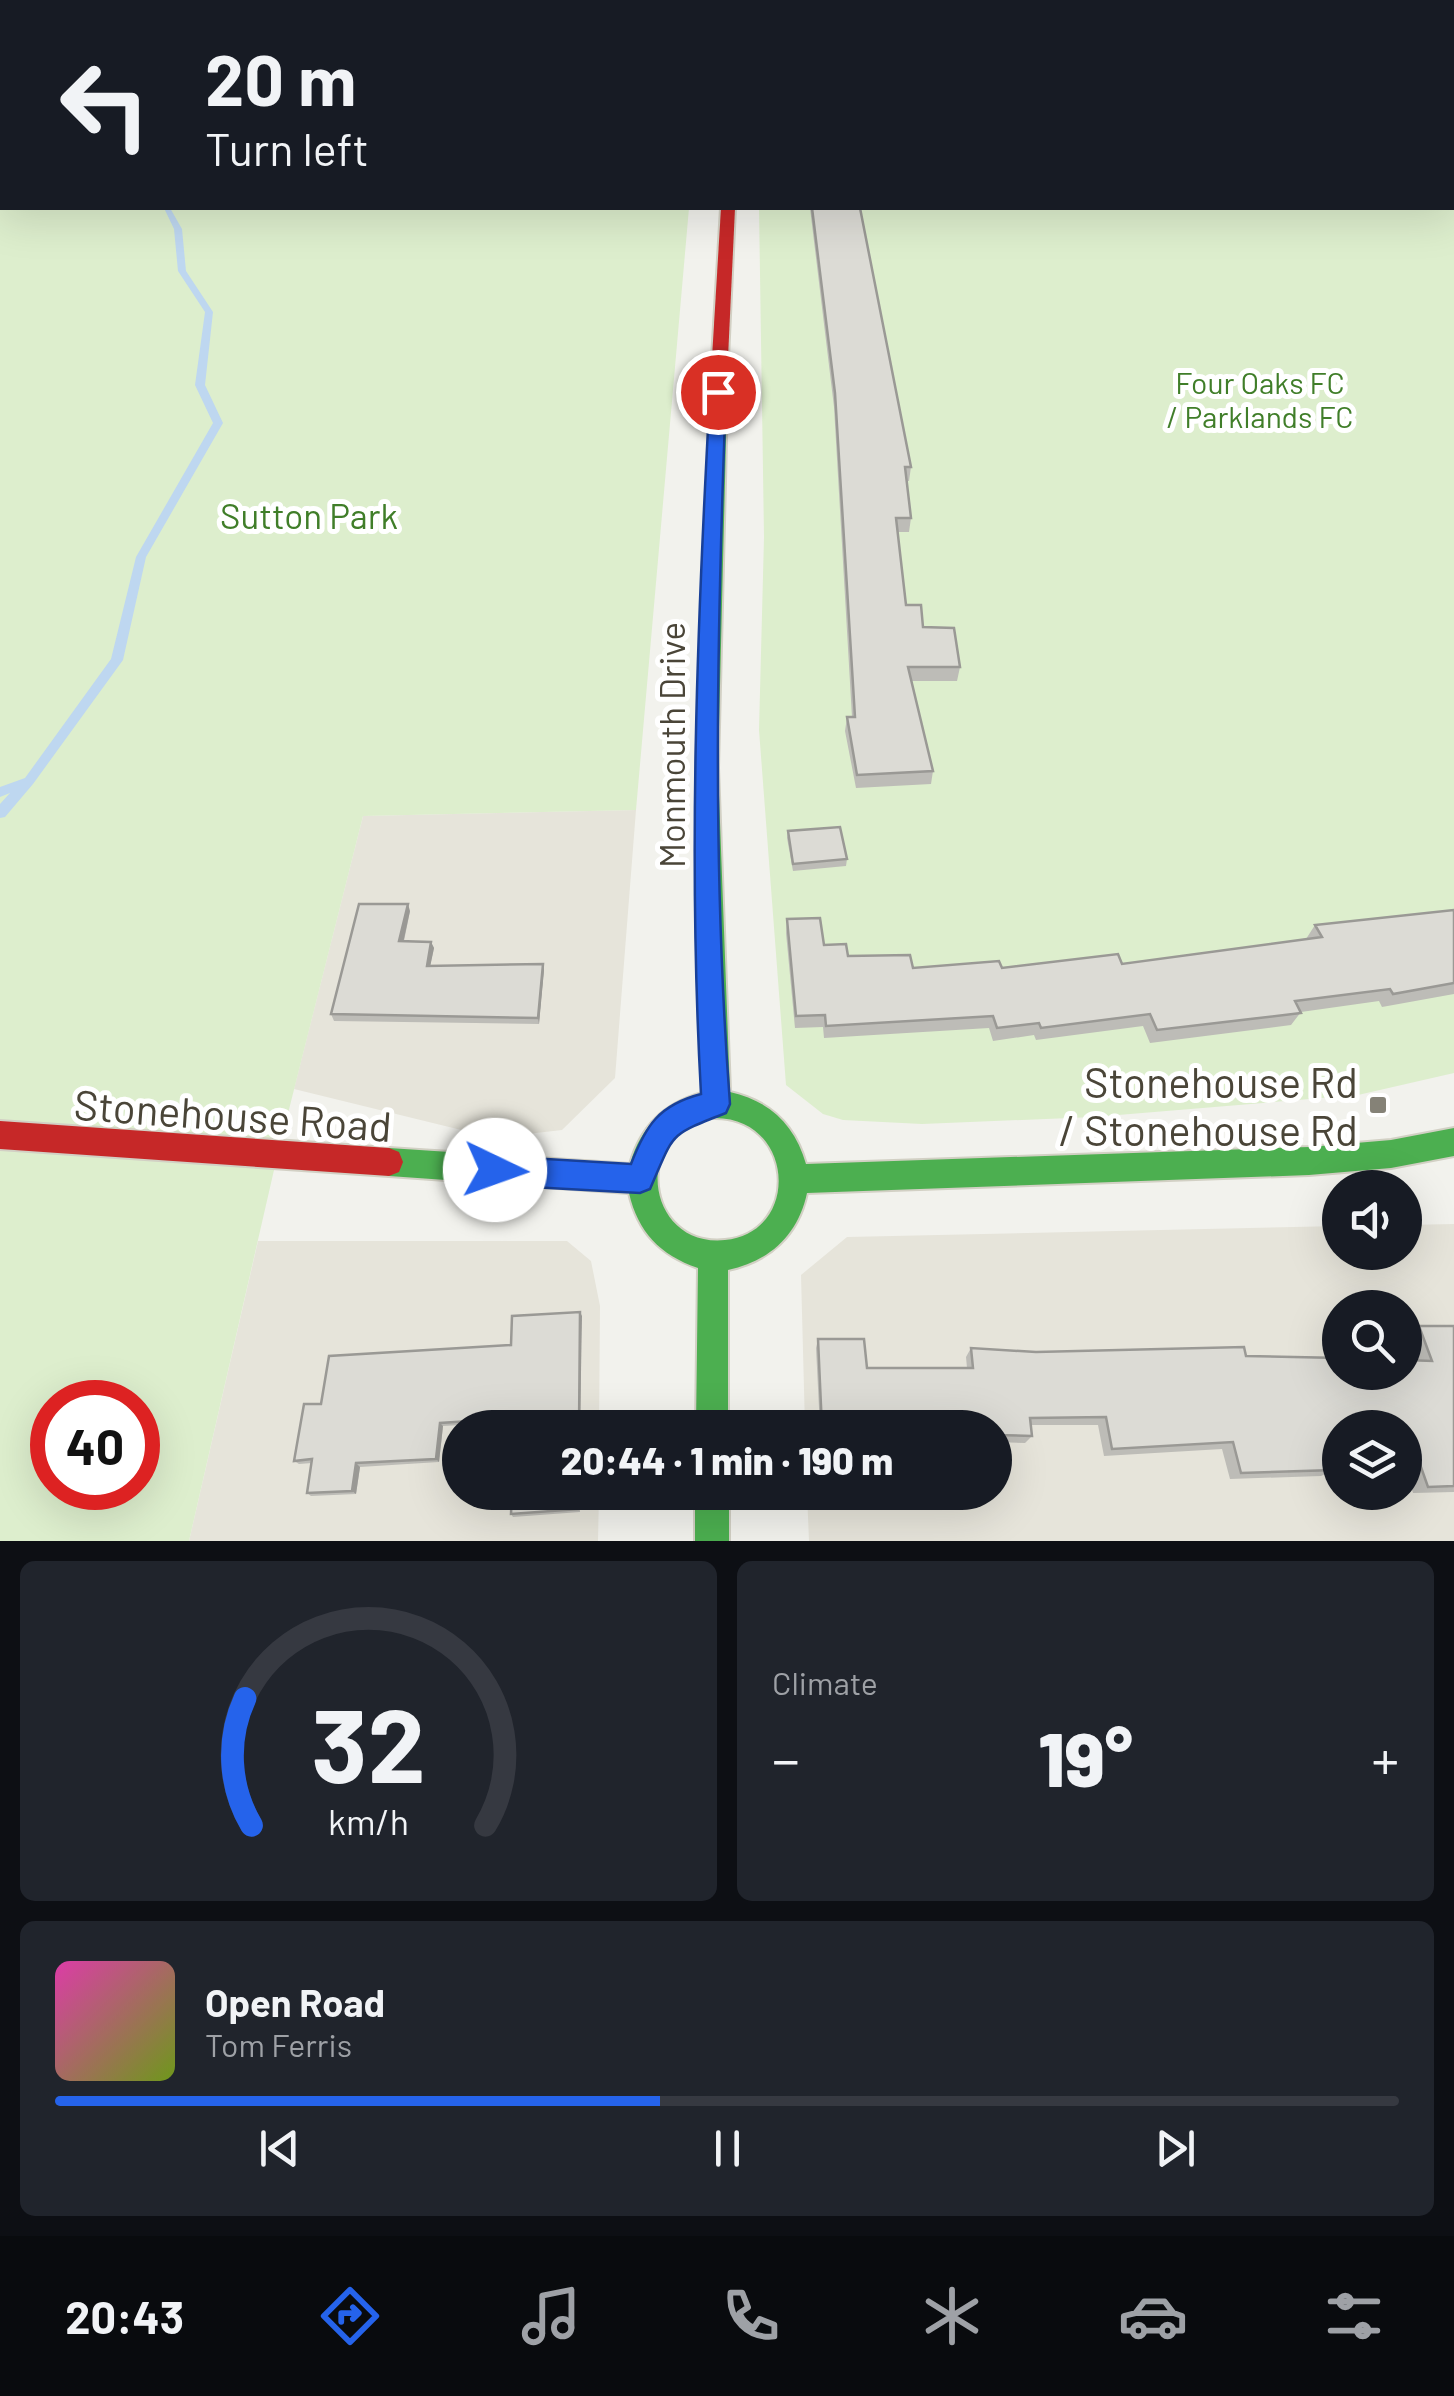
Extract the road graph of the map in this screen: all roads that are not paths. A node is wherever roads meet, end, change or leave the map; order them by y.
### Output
1 (728, 210) edge
2 (716, 1104) junction
3 (0, 1134) edge
4 (1454, 1142) edge
5 (796, 1178) junction
6 (640, 1179) junction
7 (713, 1256) junction
8 (712, 1410) edge
9 (712, 1510) edge
10 (712, 1541) edge

1 - 2 street, Monmouth Drive
2 - 5 street
2 - 6 street
3 - 6 street, Stonehouse Road
4 - 5 street
5 - 7 street
6 - 7 street
7 - 8 street
9 - 10 street

